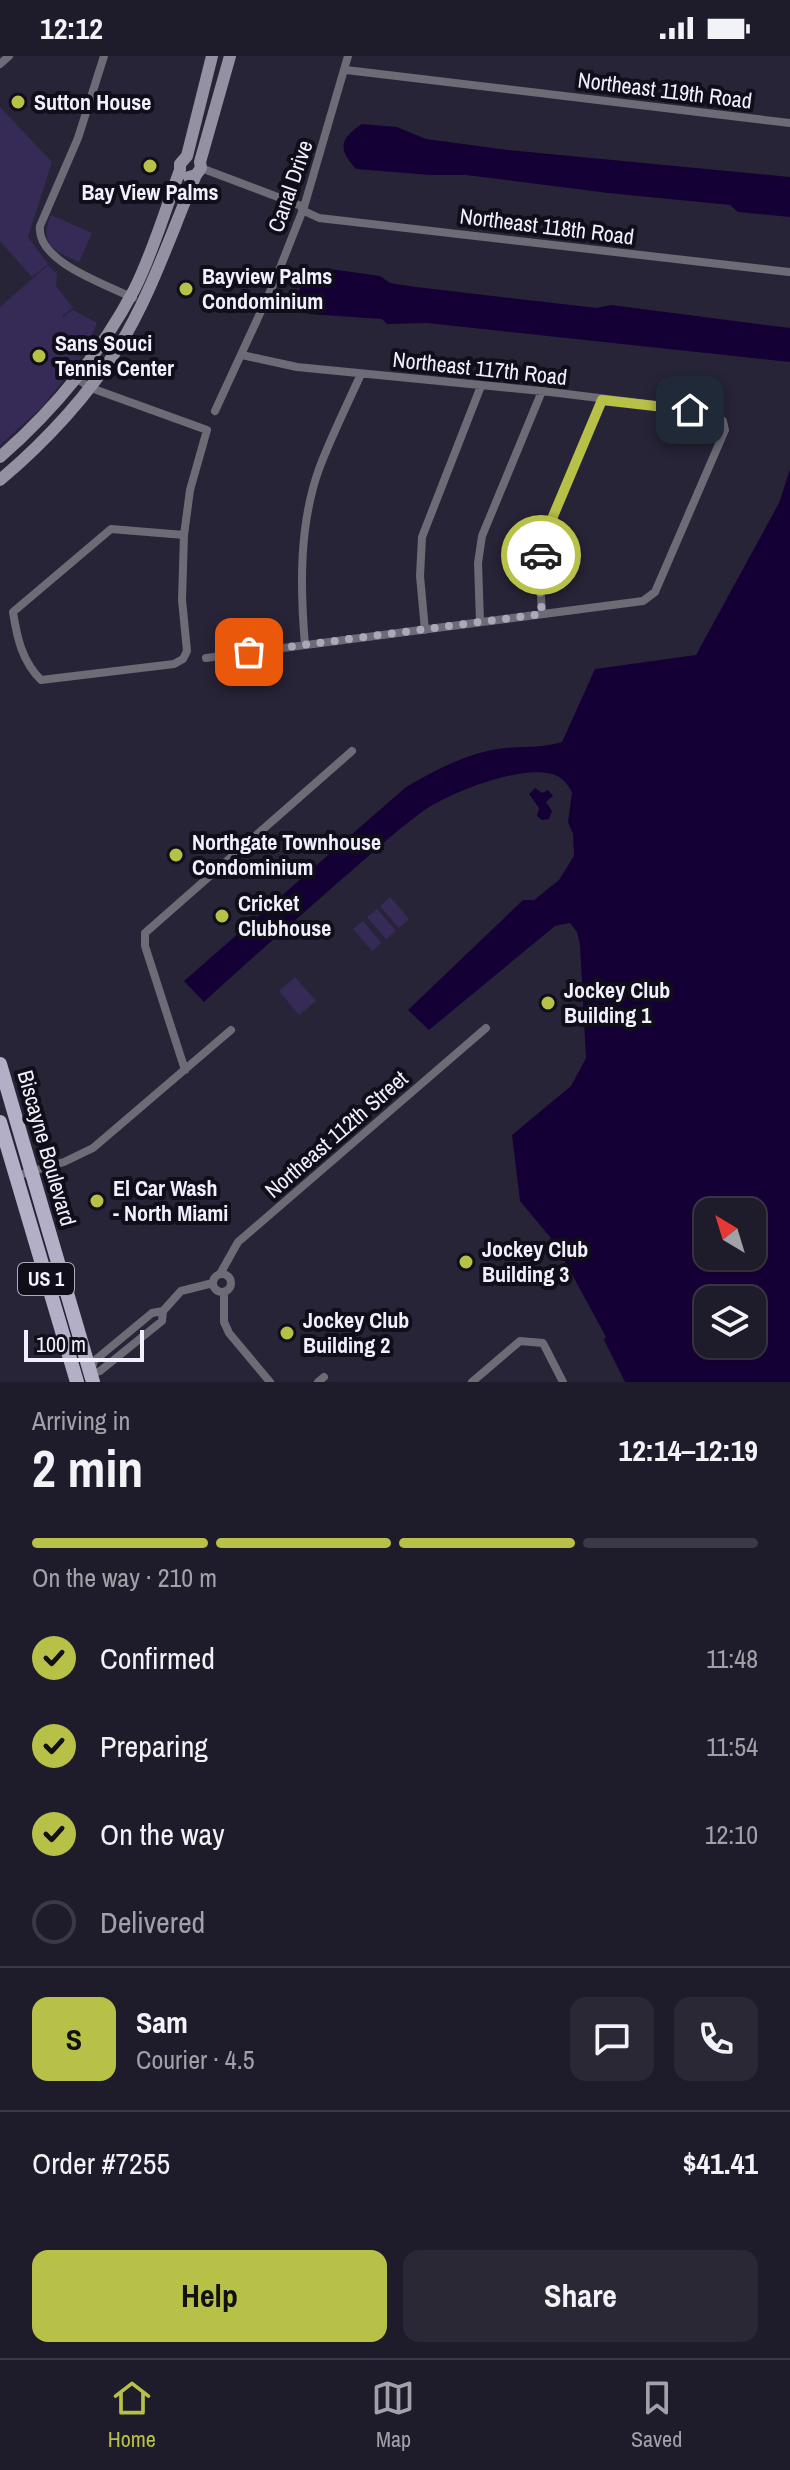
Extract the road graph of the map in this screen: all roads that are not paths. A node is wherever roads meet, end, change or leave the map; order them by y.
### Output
1 (9, 56) edge
2 (104, 56) edge
3 (212, 56) edge
4 (230, 56) edge
5 (348, 56) edge
6 (0, 64) edge
7 (346, 70) junction
8 (790, 123) edge
9 (187, 156) junction
10 (199, 168) junction
11 (180, 170) junction
12 (303, 209) junction
13 (789, 272) edge
14 (136, 300) junction
15 (242, 355) junction
16 (361, 374) junction
17 (77, 379) junction
18 (481, 386) junction
19 (91, 388) junction
20 (542, 391) junction
21 (602, 400) junction
22 (215, 411) dead end
23 (0, 457) edge
24 (0, 480) edge
25 (184, 535) junction
26 (542, 614) junction
27 (480, 622) junction
28 (425, 630) junction
29 (305, 645) junction
30 (206, 658) dead end
31 (352, 751) dead end
32 (486, 1028) dead end
33 (231, 1030) dead end
34 (0, 1064) edge
35 (185, 1070) junction
36 (0, 1122) edge
37 (4, 1149) edge
38 (31, 1171) junction
39 (16, 1176) junction
40 (220, 1274) junction
41 (213, 1283) junction
42 (224, 1292) junction
43 (163, 1311) junction
44 (137, 1325) junction
45 (145, 1336) junction
46 (85, 1380) edge
47 (270, 1382) edge
48 (472, 1382) edge
49 (563, 1382) edge

1 - 6 street
2 - 14 street
3 - 9 street
4 - 10 street
5 - 7 street, Canal Drive
7 - 8 street, Northeast 119th Road
7 - 12 street, Canal Drive
9 - 10 street
9 - 11 street
10 - 11 street
10 - 12 street, Northeast 118th Road
10 - 14 street
11 - 14 street
12 - 13 street, Northeast 118th Road
12 - 15 street, Canal Drive
14 - 17 street
14 - 19 street
15 - 16 street, Northeast 117th Road
15 - 22 street, Canal Drive
16 - 18 street, Northeast 117th Road
16 - 29 street
17 - 19 street
17 - 23 street
18 - 20 street, Northeast 117th Road
18 - 28 street
19 - 24 street
19 - 25 street
20 - 21 street, Northeast 117th Road
20 - 27 street
21 - 26 street
21 - 26 street, Northeast 117th Road
25 - 25 street
26 - 27 street
27 - 28 street
28 - 29 street
29 - 30 street
31 - 35 street
32 - 40 street, Northeast 112th Street
33 - 35 street
34 - 38 main road, Biscayne Boulevard / US 1
35 - 38 street
36 - 37 main road, Biscayne Boulevard / US 1
37 - 39 main road, Biscayne Boulevard / US 1
38 - 39 street
38 - 46 main road, Biscayne Boulevard / US 1
39 - 46 main road, Biscayne Boulevard / US 1
40 - 41 street
40 - 42 street
41 - 42 street
41 - 43 street
42 - 47 street
43 - 44 street
43 - 45 street
44 - 45 street
44 - 46 street
45 - 46 street
48 - 49 street

